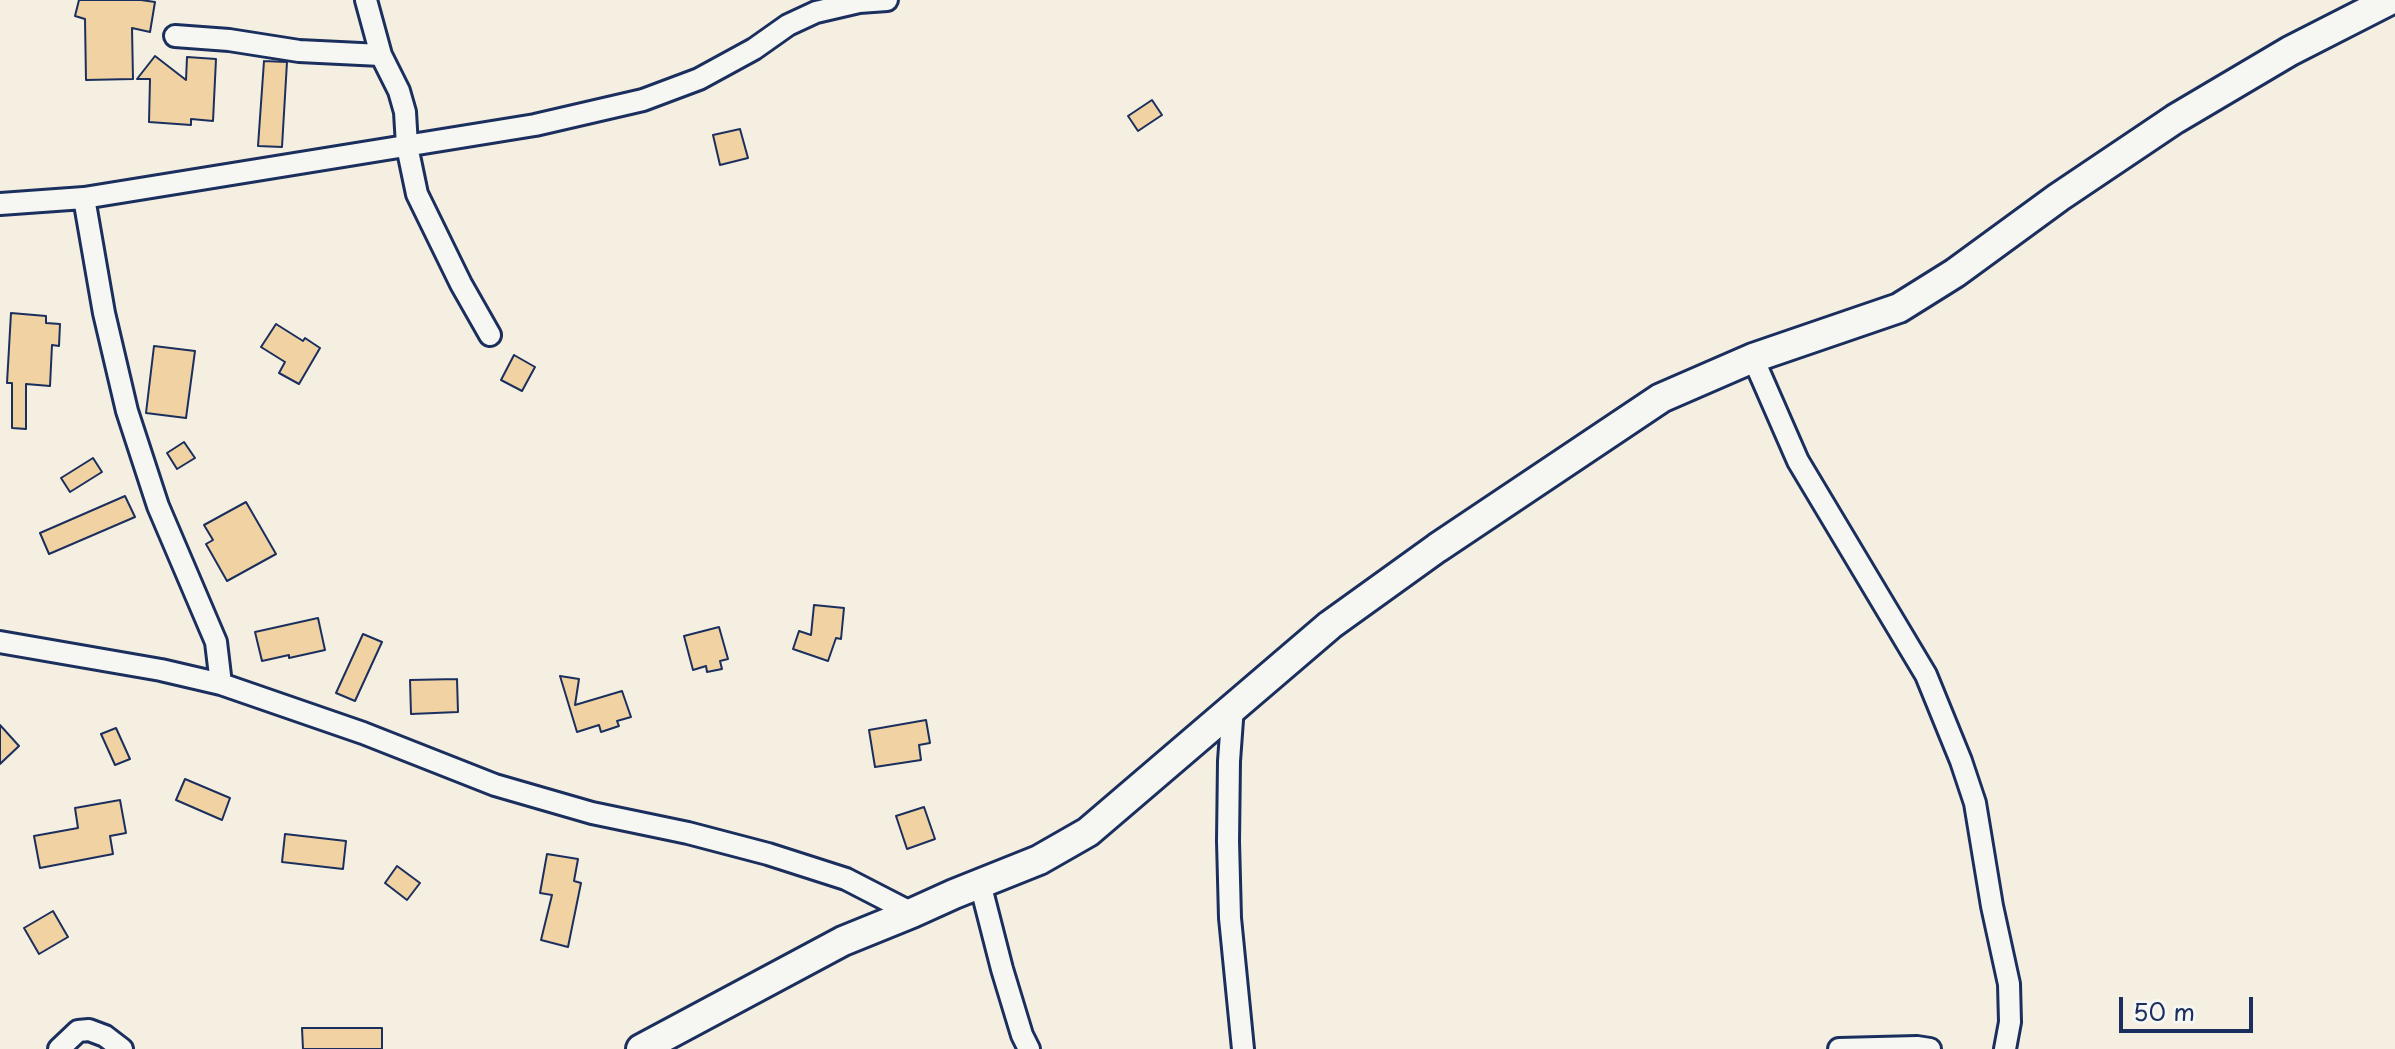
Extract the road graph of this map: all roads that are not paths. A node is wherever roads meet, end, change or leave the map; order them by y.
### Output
1 (366, 0) edge
2 (887, 0) edge
3 (2390, 0) edge
4 (175, 36) dead end
5 (381, 55) junction
6 (407, 146) junction
7 (84, 198) junction
8 (0, 204) edge
9 (490, 335) dead end
10 (1753, 358) junction
11 (0, 642) edge
12 (221, 684) junction
13 (1233, 706) junction
14 (980, 883) junction
15 (912, 913) junction
16 (59, 1049) edge
17 (122, 1049) edge
18 (641, 1049) edge
19 (1029, 1049) edge
20 (1243, 1049) edge
21 (1839, 1049) edge
22 (1930, 1049) edge
23 (2005, 1049) edge

1 - 5 street
2 - 6 street
3 - 10 main road
4 - 5 street
5 - 6 street
6 - 7 street
6 - 9 street
7 - 8 street
7 - 12 street
10 - 13 main road
10 - 23 street
11 - 12 street
12 - 15 street
13 - 14 main road
13 - 20 street
14 - 15 main road
14 - 19 street
15 - 18 main road
16 - 17 street
21 - 22 street

